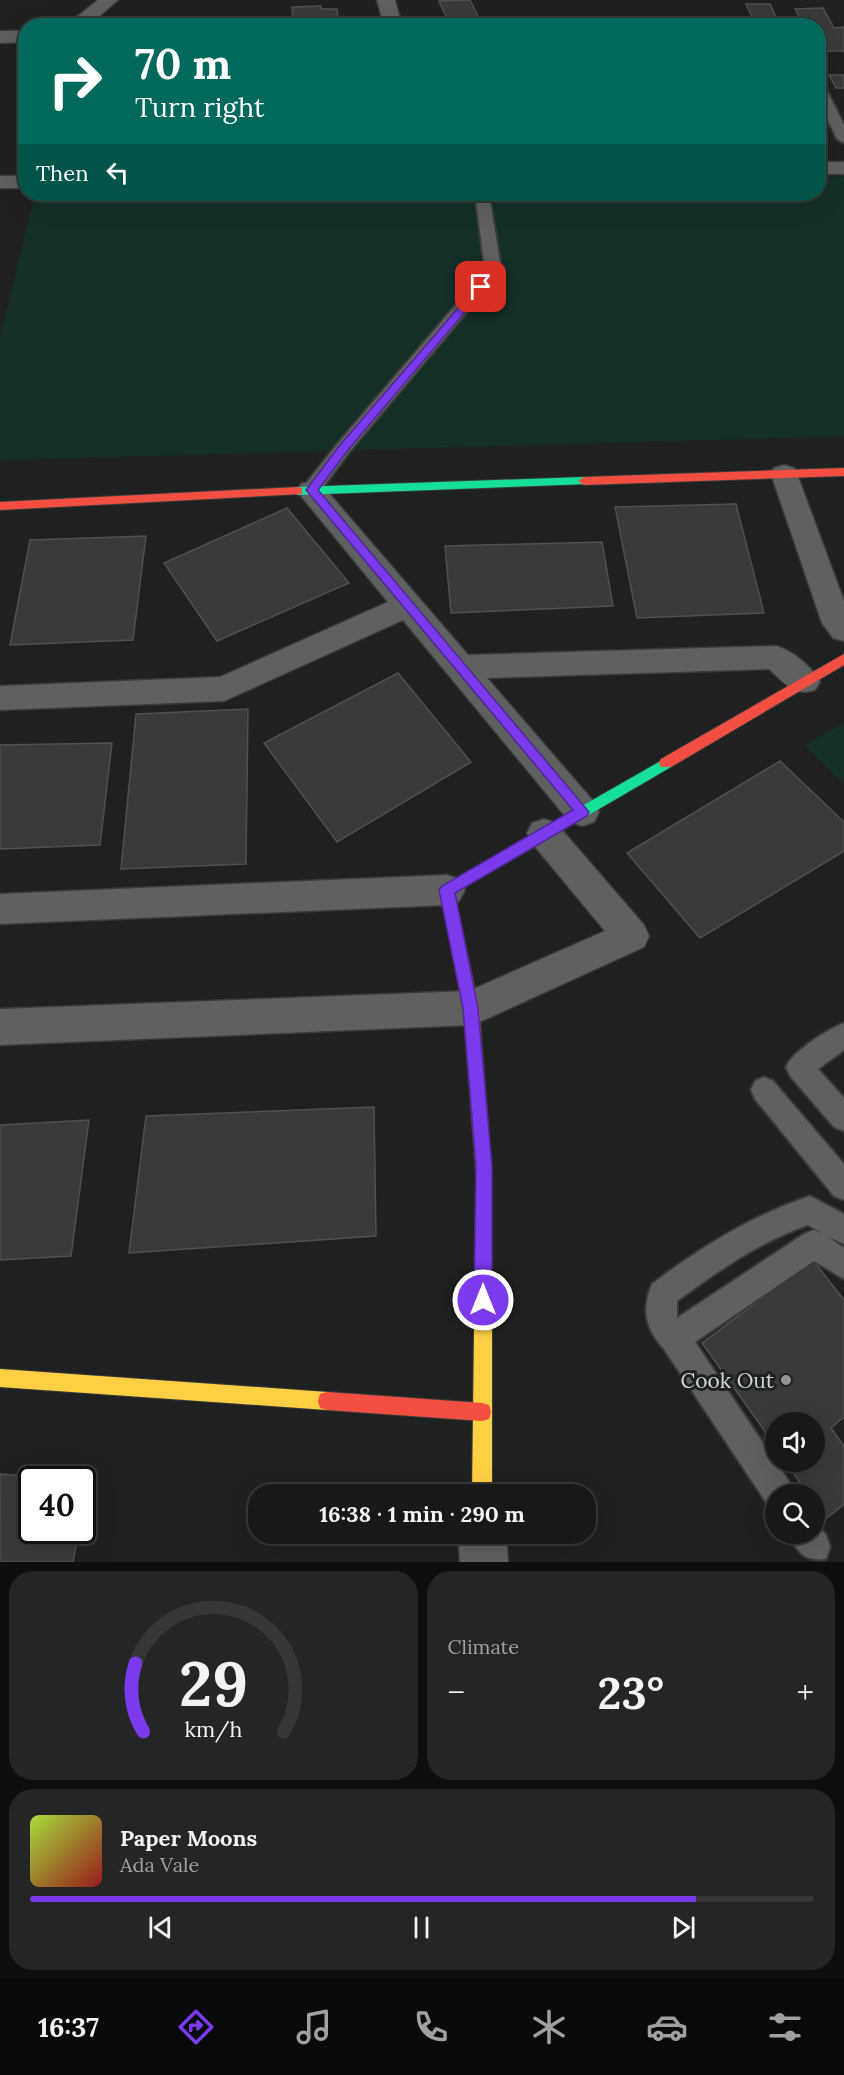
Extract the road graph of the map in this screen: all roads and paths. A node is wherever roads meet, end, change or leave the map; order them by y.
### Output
1 (109, 0) edge
2 (386, 0) edge
3 (87, 18) edge
4 (391, 18) edge
5 (18, 36) edge
6 (0, 37) edge
7 (826, 103) edge
8 (844, 139) edge
9 (826, 168) edge
10 (844, 168) edge
11 (18, 182) edge
12 (0, 183) edge
13 (483, 201) edge
14 (844, 472) edge
15 (784, 474) junction
16 (312, 490) junction
17 (0, 506) edge
18 (409, 605) junction
19 (844, 630) edge
20 (844, 659) edge
21 (461, 667) junction
22 (804, 682) junction
23 (0, 698) edge
24 (582, 812) junction
25 (544, 834) junction
26 (447, 890) junction
27 (0, 909) edge
28 (471, 1008) junction
29 (0, 1027) edge
30 (844, 1035) edge
31 (764, 1090) dead end
32 (844, 1118) edge
33 (844, 1186) edge
34 (844, 1230) edge
35 (844, 1265) edge
36 (675, 1338) junction
37 (0, 1378) edge
38 (482, 1412) junction
39 (482, 1484) edge
40 (772, 1484) edge
41 (483, 1544) edge
42 (484, 1562) edge

1 - 3 street
2 - 4 street
5 - 6 street
7 - 8 lane
9 - 10 street
11 - 12 street
13 - 16 lane
14 - 15 street
15 - 16 street
15 - 19 street
16 - 17 street
16 - 18 street
18 - 21 street
18 - 23 street
20 - 22 street
21 - 22 street
21 - 24 street
22 - 24 street
24 - 25 street
25 - 26 street
25 - 28 street
26 - 27 street
26 - 28 street
28 - 29 street
28 - 38 street
30 - 32 lane
31 - 33 lane
34 - 36 lane
35 - 36 lane
36 - 40 lane
37 - 38 street
38 - 39 street
41 - 42 street

